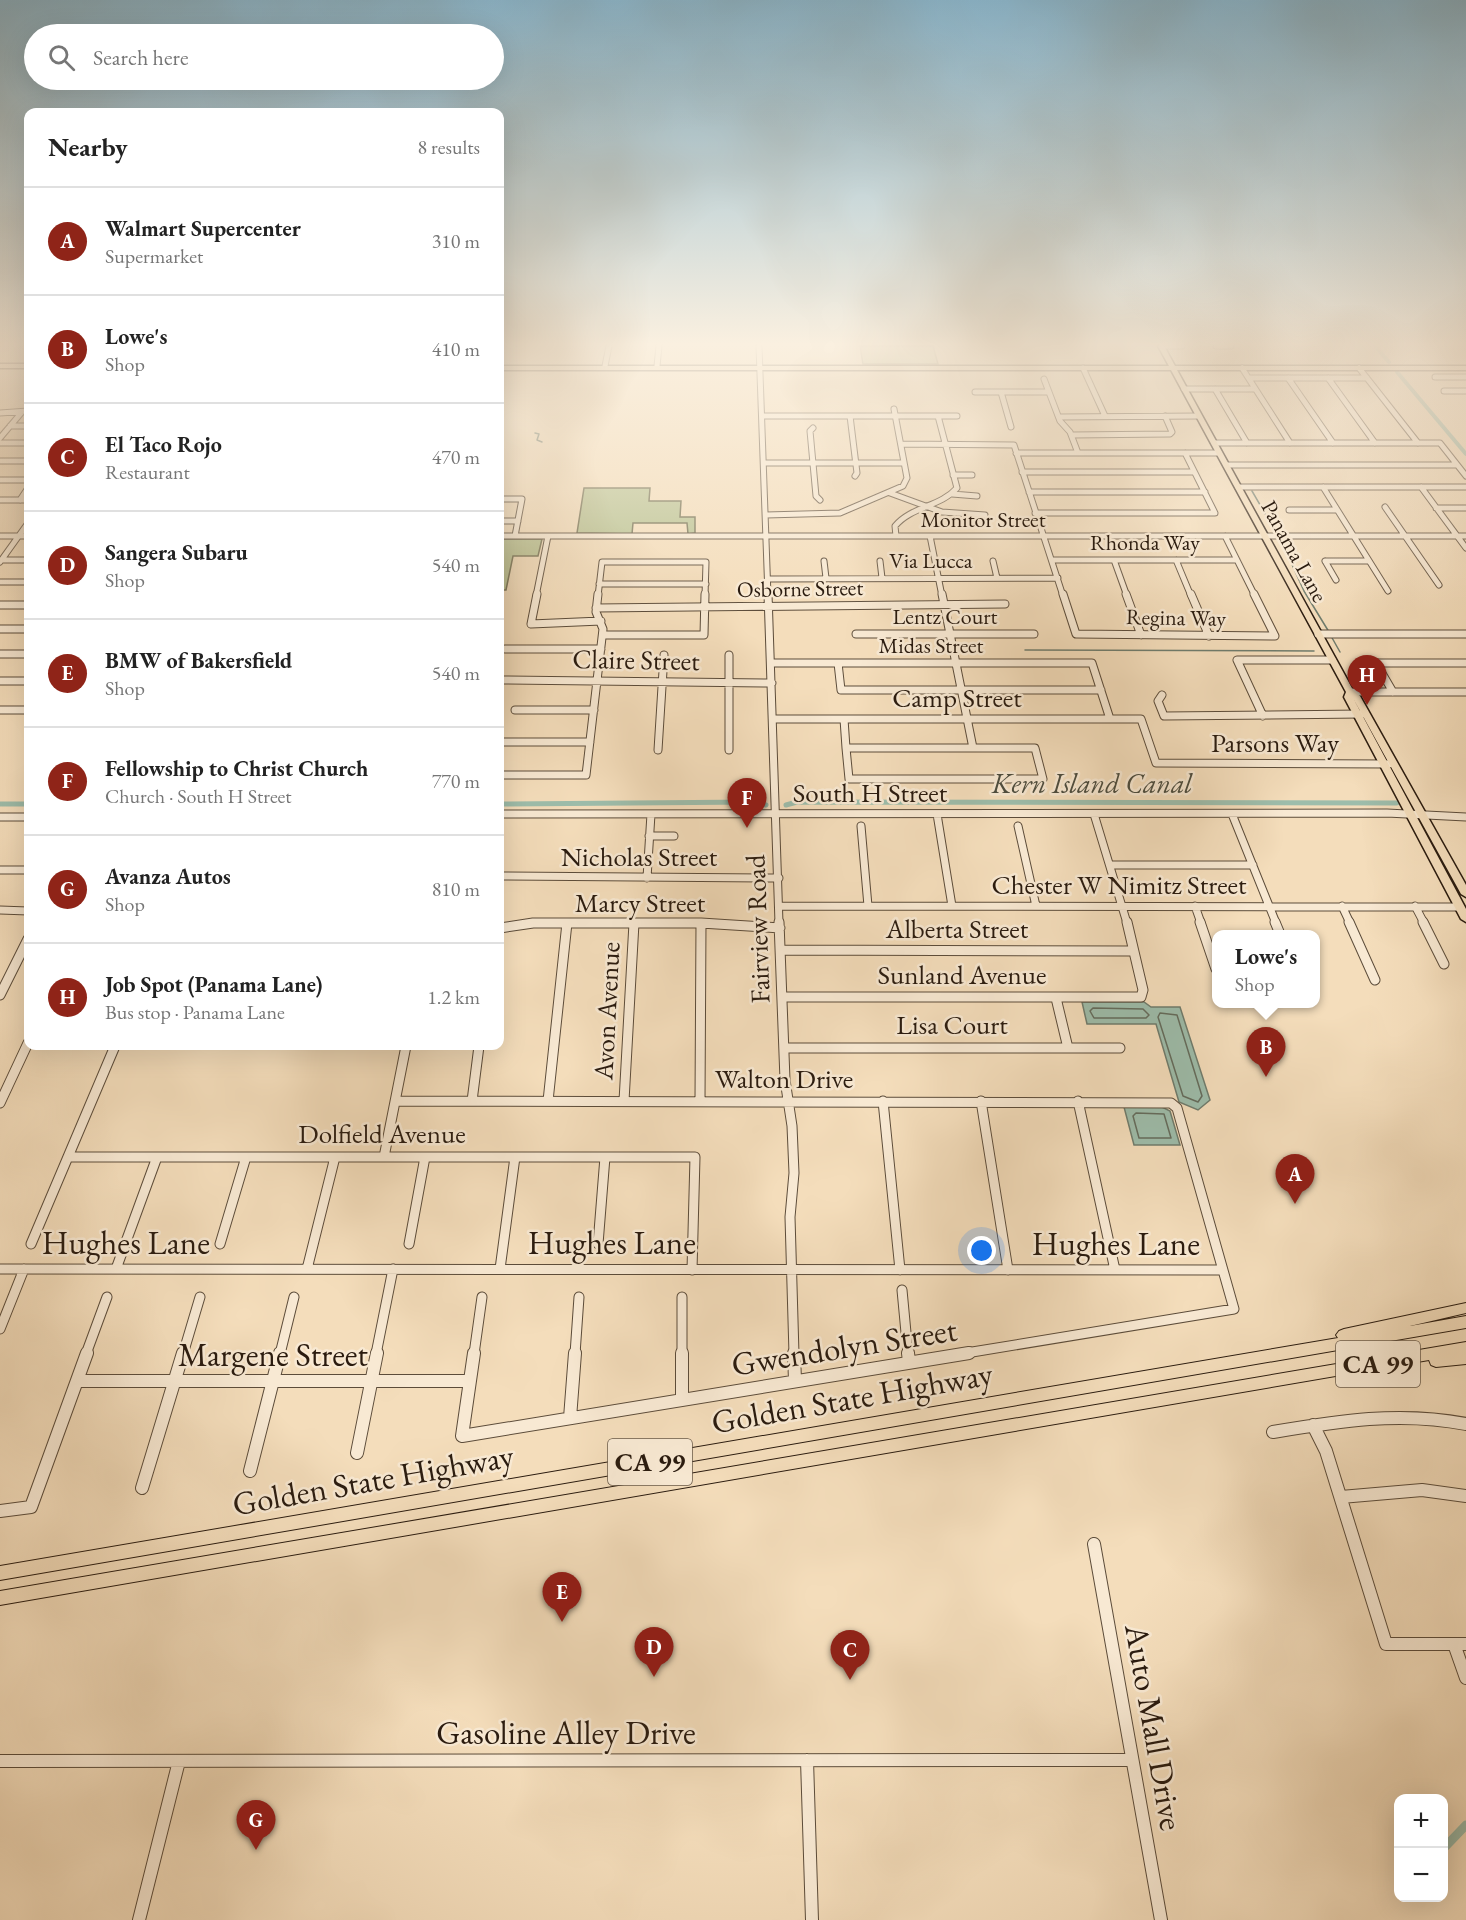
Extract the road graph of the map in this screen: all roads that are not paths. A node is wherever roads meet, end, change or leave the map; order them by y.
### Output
1 (1072, 435) edge
2 (763, 436) edge
3 (810, 436) edge
4 (853, 436) edge
5 (899, 436) edge
6 (942, 436) edge
7 (1210, 436) edge
8 (1243, 436) edge
9 (1285, 436) edge
10 (1328, 436) edge
11 (1370, 436) edge
12 (1412, 436) edge
13 (0, 443) edge
14 (24, 443) edge
15 (1214, 443) junction
16 (1247, 443) junction
17 (1290, 443) junction
18 (1333, 443) junction
19 (1375, 443) junction
20 (1418, 443) junction
21 (901, 444) junction
22 (944, 444) junction
23 (1016, 453) junction
24 (1078, 453) junction
25 (1185, 453) junction
26 (1219, 453) junction
27 (0, 461) edge
28 (24, 461) edge
29 (764, 463) junction
30 (813, 463) junction
31 (856, 463) junction
32 (904, 463) junction
33 (1226, 465) junction
34 (1457, 465) junction
35 (1022, 472) junction
36 (1194, 472) junction
37 (953, 475) junction
38 (972, 475) dead end
39 (855, 476) dead end
40 (1466, 476) edge
41 (0, 480) edge
42 (24, 480) edge
43 (1238, 487) junction
44 (1323, 487) junction
45 (1421, 487) junction
46 (1466, 487) edge
47 (1029, 492) junction
48 (1204, 492) junction
49 (890, 493) junction
50 (24, 494) edge
51 (952, 494) junction
52 (977, 495) dead end
53 (504, 499) edge
54 (0, 500) edge
55 (20, 500) junction
56 (24, 500) edge
57 (820, 500) dead end
58 (926, 506) junction
59 (1385, 507) dead end
60 (1436, 508) junction
61 (1466, 508) edge
62 (1289, 510) dead end
63 (1337, 510) junction
64 (1035, 513) junction
65 (765, 515) junction
66 (985, 515) dead end
67 (504, 521) edge
68 (518, 521) junction
69 (24, 529) edge
70 (0, 536) edge
71 (19, 536) junction
72 (24, 536) edge
73 (504, 536) edge
74 (515, 536) junction
75 (548, 536) junction
76 (766, 536) junction
77 (896, 536) junction
78 (930, 536) junction
79 (1045, 536) junction
80 (1225, 536) junction
81 (1264, 536) junction
82 (1353, 536) junction
83 (1405, 536) junction
84 (1457, 536) junction
85 (1466, 536) edge
86 (1466, 549) edge
87 (24, 560) edge
88 (1053, 560) junction
89 (1114, 560) junction
90 (1176, 560) junction
91 (1237, 560) junction
92 (0, 561) edge
93 (824, 561) dead end
94 (879, 561) dead end
95 (993, 561) dead end
96 (1370, 561) junction
97 (602, 562) joint
98 (826, 578) junction
99 (882, 578) junction
100 (939, 578) junction
101 (997, 578) junction
102 (1058, 578) junction
103 (768, 579) junction
104 (1336, 580) dead end
105 (0, 582) edge
106 (24, 582) edge
107 (599, 584) junction
108 (705, 584) junction
109 (1439, 585) dead end
110 (1388, 591) dead end
111 (944, 604) junction
112 (1005, 604) dead end
113 (0, 605) edge
114 (24, 605) edge
115 (769, 606) junction
116 (596, 608) junction
117 (705, 608) junction
118 (601, 621) junction
119 (0, 629) edge
120 (24, 629) edge
121 (856, 634) dead end
122 (950, 634) junction
123 (1034, 634) dead end
124 (1318, 634) junction
125 (1466, 634) edge
126 (603, 635) junction
127 (704, 635) joint
128 (1141, 635) junction
129 (1209, 636) junction
130 (504, 649) dead end
131 (601, 649) junction
132 (0, 654) edge
133 (24, 654) edge
134 (664, 655) dead end
135 (729, 655) dead end
136 (1332, 660) junction
137 (771, 663) junction
138 (838, 663) junction
139 (956, 663) junction
140 (1466, 663) edge
141 (504, 680) edge
142 (597, 680) junction
143 (662, 680) junction
144 (0, 681) edge
145 (24, 681) edge
146 (729, 683) junction
147 (772, 683) junction
148 (961, 690) junction
149 (1101, 690) junction
150 (1350, 692) junction
151 (1393, 692) junction
152 (1466, 692) edge
153 (1162, 695) dead end
154 (0, 710) edge
155 (24, 710) dead end
156 (515, 710) dead end
157 (594, 710) junction
158 (1361, 714) junction
159 (1263, 716) junction
160 (773, 718) junction
161 (844, 718) junction
162 (967, 719) junction
163 (1110, 719) junction
164 (504, 742) edge
165 (590, 742) junction
166 (846, 748) junction
167 (973, 748) junction
168 (658, 750) dead end
169 (729, 750) dead end
170 (1156, 764) joint
171 (1389, 764) junction
172 (504, 775) edge
173 (586, 776) joint
174 (1466, 811) edge
175 (0, 812) edge
176 (1410, 813) junction
177 (1421, 813) junction
178 (24, 814) edge
179 (504, 814) edge
180 (651, 814) junction
181 (777, 814) junction
182 (938, 814) junction
183 (1094, 814) junction
184 (1232, 814) junction
185 (24, 815) edge
186 (0, 817) edge
187 (1466, 817) edge
188 (861, 826) dead end
189 (1018, 826) dead end
190 (649, 836) junction
191 (674, 836) dead end
192 (1111, 865) junction
193 (1253, 865) junction
194 (0, 870) edge
195 (24, 870) edge
196 (504, 876) edge
197 (646, 878) junction
198 (779, 878) junction
199 (1466, 894) edge
200 (780, 906) junction
201 (868, 906) junction
202 (952, 906) junction
203 (1035, 906) junction
204 (1123, 906) junction
205 (1195, 906) junction
206 (1269, 906) junction
207 (1342, 906) junction
208 (1415, 906) junction
209 (1462, 908) edge
210 (0, 910) edge
211 (24, 910) edge
212 (1466, 920) edge
213 (567, 923) junction
214 (634, 923) junction
215 (701, 923) junction
216 (504, 927) edge
217 (780, 928) junction
218 (1278, 930) edge
219 (781, 950) junction
220 (1132, 951) junction
221 (24, 954) edge
222 (1212, 957) edge
223 (1444, 964) dead end
224 (1375, 980) dead end
225 (0, 995) edge
226 (783, 997) junction
227 (1056, 998) junction
228 (784, 1048) junction
229 (1068, 1048) junction
230 (1120, 1048) dead end
231 (25, 1050) edge
232 (113, 1050) edge
233 (405, 1050) edge
234 (478, 1050) edge
235 (396, 1101) junction
236 (472, 1101) junction
237 (548, 1101) junction
238 (624, 1101) junction
239 (700, 1101) junction
240 (789, 1101) junction
241 (883, 1101) junction
242 (981, 1101) junction
243 (1078, 1101) junction
244 (0, 1103) edge
245 (69, 1157) junction
246 (157, 1157) junction
247 (246, 1157) junction
248 (335, 1157) junction
249 (384, 1157) junction
250 (425, 1157) junction
251 (515, 1157) junction
252 (605, 1157) junction
253 (31, 1244) dead end
254 (220, 1244) dead end
255 (409, 1244) dead end
256 (598, 1244) dead end
257 (0, 1269) edge
258 (24, 1269) junction
259 (117, 1269) junction
260 (308, 1269) junction
261 (393, 1269) junction
262 (500, 1269) junction
263 (692, 1269) junction
264 (791, 1269) junction
265 (900, 1269) junction
266 (1008, 1269) junction
267 (1115, 1270) junction
268 (1223, 1270) junction
269 (902, 1290) dead end
270 (107, 1297) dead end
271 (200, 1297) dead end
272 (294, 1297) dead end
273 (482, 1297) dead end
274 (579, 1297) dead end
275 (682, 1297) dead end
276 (1466, 1308) edge
277 (1466, 1322) edge
278 (0, 1329) edge
279 (1466, 1348) edge
280 (1299, 1351) junction
281 (1466, 1358) edge
282 (909, 1362) junction
283 (1289, 1379) junction
284 (76, 1381) junction
285 (175, 1381) junction
286 (273, 1381) junction
287 (371, 1381) junction
288 (470, 1381) junction
289 (795, 1381) junction
290 (682, 1400) junction
291 (570, 1418) junction
292 (1466, 1424) edge
293 (1313, 1425) junction
294 (1274, 1432) dead end
295 (357, 1453) dead end
296 (250, 1471) dead end
297 (142, 1488) dead end
298 (1466, 1496) edge
299 (1341, 1497) junction
300 (0, 1511) edge
301 (1094, 1544) dead end
302 (0, 1573) edge
303 (0, 1598) edge
304 (1460, 1644) edge
305 (1466, 1678) edge
306 (807, 1760) junction
307 (1132, 1760) junction
308 (0, 1761) edge
309 (179, 1761) junction
310 (139, 1920) edge
311 (812, 1920) edge
312 (1161, 1920) edge

1 - 24 street
2 - 29 street, Fairview Road
3 - 30 street
4 - 31 street
5 - 21 street
6 - 22 street
7 - 15 main road, Panama Lane
8 - 16 street
9 - 17 street
10 - 18 street
11 - 19 street
12 - 20 street
13 - 14 street
15 - 16 street
15 - 26 main road, Panama Lane
16 - 17 street
17 - 18 street
18 - 19 street
19 - 20 street
20 - 34 street
21 - 22 street
21 - 32 street
22 - 23 street
22 - 37 street
23 - 24 street
23 - 35 street
24 - 25 street
25 - 26 street
25 - 36 street
26 - 33 main road, Panama Lane
27 - 28 street
29 - 30 street
29 - 65 street, Fairview Road
30 - 31 street
30 - 57 street
31 - 32 street
31 - 39 street
32 - 49 street
33 - 34 street
33 - 43 main road, Panama Lane
34 - 40 street
35 - 36 street
35 - 47 street
36 - 48 street
37 - 38 street
37 - 51 street
41 - 42 street
43 - 44 street
43 - 81 main road, Panama Lane
44 - 45 street
44 - 63 street
45 - 46 street
45 - 60 street
47 - 48 street
47 - 64 street
48 - 64 street
49 - 58 street
49 - 65 street
50 - 55 street
51 - 52 street
51 - 58 street
53 - 68 street
54 - 55 street
55 - 56 street
58 - 66 street
58 - 77 street
59 - 83 street
60 - 61 street
60 - 84 street
62 - 63 street
63 - 82 street
64 - 79 street
65 - 76 street, Fairview Road
67 - 68 street
68 - 74 street
69 - 71 street
70 - 71 street
71 - 72 street
71 - 92 street
73 - 74 street, Monitor Street
74 - 75 street, Monitor Street
75 - 76 street, Monitor Street
75 - 118 street
76 - 77 street, Monitor Street
76 - 103 street, Fairview Road
77 - 78 street, Monitor Street
78 - 79 street, Monitor Street
78 - 100 street
79 - 80 street, Monitor Street
79 - 88 street
80 - 81 street, Monitor Street
80 - 91 street
81 - 82 street, Monitor Street
81 - 124 main road, Panama Lane
82 - 83 street, Monitor Street
82 - 96 street
83 - 84 street, Monitor Street
83 - 109 street
84 - 85 street, Monitor Street
84 - 86 street
87 - 92 street
88 - 89 street, Rhonda Way
88 - 102 street
89 - 90 street, Rhonda Way
89 - 128 street
90 - 91 street, Rhonda Way
90 - 129 street
91 - 129 street, Regina Way
93 - 98 street
94 - 99 street
95 - 101 street
96 - 104 street
96 - 110 street
97 - 107 street
97 - 108 street
98 - 99 street, Via Lucca
98 - 103 street, Via Lucca
99 - 100 street, Via Lucca
100 - 101 street, Via Lucca
100 - 111 street
101 - 102 street, Via Lucca
102 - 128 street, Regina Way
103 - 115 street, Fairview Road
105 - 106 street
107 - 108 street
107 - 116 street
108 - 117 street
111 - 112 street, Osborne Street
111 - 115 street, Osborne Street
111 - 122 street
113 - 114 street
115 - 117 street, Osborne Street
115 - 137 street, Fairview Road
116 - 117 street, Osborne Street
116 - 118 street
117 - 127 street
118 - 126 street
119 - 120 street
121 - 122 street, Lentz Court
122 - 123 street, Lentz Court
122 - 139 street
124 - 125 street
124 - 136 main road, Panama Lane
126 - 127 street
126 - 131 street
128 - 129 street, Regina Way
130 - 131 street
131 - 142 street
132 - 133 street
134 - 143 street
135 - 146 street
136 - 150 main road, Panama Lane
136 - 159 street
137 - 138 street, Midas Street
137 - 147 street, Fairview Road
138 - 139 street, Midas Street
138 - 148 street
139 - 148 street
139 - 149 street, Midas Street
140 - 151 street
141 - 142 street, Claire Street
142 - 143 street, Claire Street
142 - 157 street
143 - 146 street, Claire Street
143 - 168 street
144 - 145 street
146 - 147 street, Claire Street
146 - 169 street
147 - 160 street, Fairview Road
148 - 149 street
148 - 162 street
149 - 163 street
150 - 151 street
150 - 158 main road, Panama Lane
151 - 152 street
153 - 159 street
154 - 155 street
156 - 157 street
157 - 165 street
158 - 159 street
158 - 171 main road, Panama Lane
160 - 161 street, Camp Street
160 - 181 street, Fairview Road
161 - 162 street, Camp Street
161 - 166 street
162 - 163 street, Camp Street
162 - 167 street
163 - 170 street, Camp Street
164 - 165 street
165 - 173 street
166 - 167 street
166 - 167 street
170 - 171 street, Parsons Way
171 - 176 main road, Panama Lane
171 - 177 main road, Panama Lane
172 - 173 street
174 - 177 street, South H Street
175 - 178 street
176 - 177 street, South H Street
176 - 184 street, South H Street
176 - 209 main road, Panama Lane
177 - 187 street, South H Street
177 - 199 main road, Panama Lane
179 - 180 street, South H Street
180 - 181 street, South H Street
180 - 190 street
181 - 182 street, South H Street
181 - 198 street, Fairview Road
182 - 183 street, South H Street
182 - 202 street
183 - 184 street, South H Street
183 - 192 street
184 - 193 street
185 - 186 street
188 - 201 street
189 - 203 street
190 - 191 street
190 - 197 street
192 - 193 street
192 - 204 street
193 - 206 street
194 - 195 street
196 - 197 street, Nicholas Street
197 - 198 street, Nicholas Street
198 - 200 street, Fairview Road
200 - 201 street, Chester W Nimitz Street
200 - 217 street, Fairview Road
201 - 202 street, Chester W Nimitz Street
202 - 203 street, Chester W Nimitz Street
203 - 204 street, Chester W Nimitz Street
204 - 205 street, Chester W Nimitz Street
204 - 220 street
205 - 206 street, Chester W Nimitz Street
205 - 222 street
206 - 207 street, Chester W Nimitz Street
206 - 218 street
207 - 208 street, Chester W Nimitz Street
207 - 224 street
208 - 209 street, Chester W Nimitz Street
208 - 223 street
209 - 212 main road, Panama Lane
210 - 211 street
213 - 214 street, Marcy Street
213 - 216 street, Marcy Street
213 - 237 street
214 - 215 street, Marcy Street
214 - 238 street, Avon Avenue
215 - 217 street, Marcy Street
215 - 239 street
217 - 219 street, Fairview Road
219 - 220 street, Alberta Street
219 - 226 street, Fairview Road
220 - 227 street, Sunland Avenue
221 - 225 street
226 - 227 street, Sunland Avenue
226 - 228 street, Fairview Road
227 - 229 street
228 - 229 street, Lisa Court
228 - 240 street, Fairview Road
229 - 230 street, Lisa Court
231 - 244 street
232 - 245 street
233 - 235 street
234 - 236 street
235 - 236 street, Walton Drive
235 - 249 street
236 - 237 street, Walton Drive
237 - 238 street, Walton Drive
238 - 239 street, Walton Drive
239 - 240 street, Walton Drive
240 - 241 street, Walton Drive
240 - 264 street, Fairview Road
241 - 242 street, Walton Drive
241 - 265 street
242 - 243 street, Walton Drive
242 - 266 street
243 - 267 street
243 - 268 street, Walton Drive
245 - 246 street, Dolfield Avenue
245 - 253 street
246 - 247 street, Dolfield Avenue
246 - 259 street
247 - 248 street, Dolfield Avenue
247 - 254 street
248 - 249 street, Dolfield Avenue
248 - 260 street
249 - 250 street, Dolfield Avenue
250 - 251 street, Dolfield Avenue
250 - 255 street
251 - 252 street, Dolfield Avenue
251 - 262 street
252 - 256 street
252 - 263 street, Dolfield Avenue
257 - 258 street, Hughes Lane
258 - 259 street, Hughes Lane
258 - 278 street
259 - 260 street, Hughes Lane
260 - 261 street, Hughes Lane
261 - 262 street, Hughes Lane
261 - 287 street
262 - 263 street, Hughes Lane
263 - 264 street, Hughes Lane
264 - 265 street, Hughes Lane
264 - 289 street, Fairview Road
265 - 266 street, Hughes Lane
266 - 267 street, Hughes Lane
267 - 268 street, Hughes Lane
268 - 282 street, Gwendolyn Street
269 - 282 street
270 - 284 street
271 - 285 street
272 - 286 street
273 - 288 street
274 - 291 street
275 - 290 street
276 - 280 highway
277 - 280 highway, Golden State Highway / CA 99
279 - 283 highway, Golden State Highway / CA 99
280 - 302 highway, Golden State Highway / CA 99
281 - 283 highway
282 - 289 street, Gwendolyn Street
283 - 303 highway, Golden State Highway / CA 99
284 - 285 street, Margene Street
284 - 300 street
285 - 286 street, Margene Street
285 - 297 street
286 - 287 street, Margene Street
286 - 296 street
287 - 288 street, Margene Street
287 - 295 street
288 - 291 street, Gwendolyn Street
289 - 290 street, Gwendolyn Street
290 - 291 street, Gwendolyn Street
292 - 293 street
293 - 294 street
293 - 299 street
298 - 299 street
299 - 304 street
301 - 307 street, Auto Mall Drive
304 - 305 street
306 - 307 street, Gasoline Alley Drive
306 - 309 street, Gasoline Alley Drive
306 - 311 street
307 - 312 street, Auto Mall Drive
308 - 309 street, Gasoline Alley Drive
309 - 310 street

